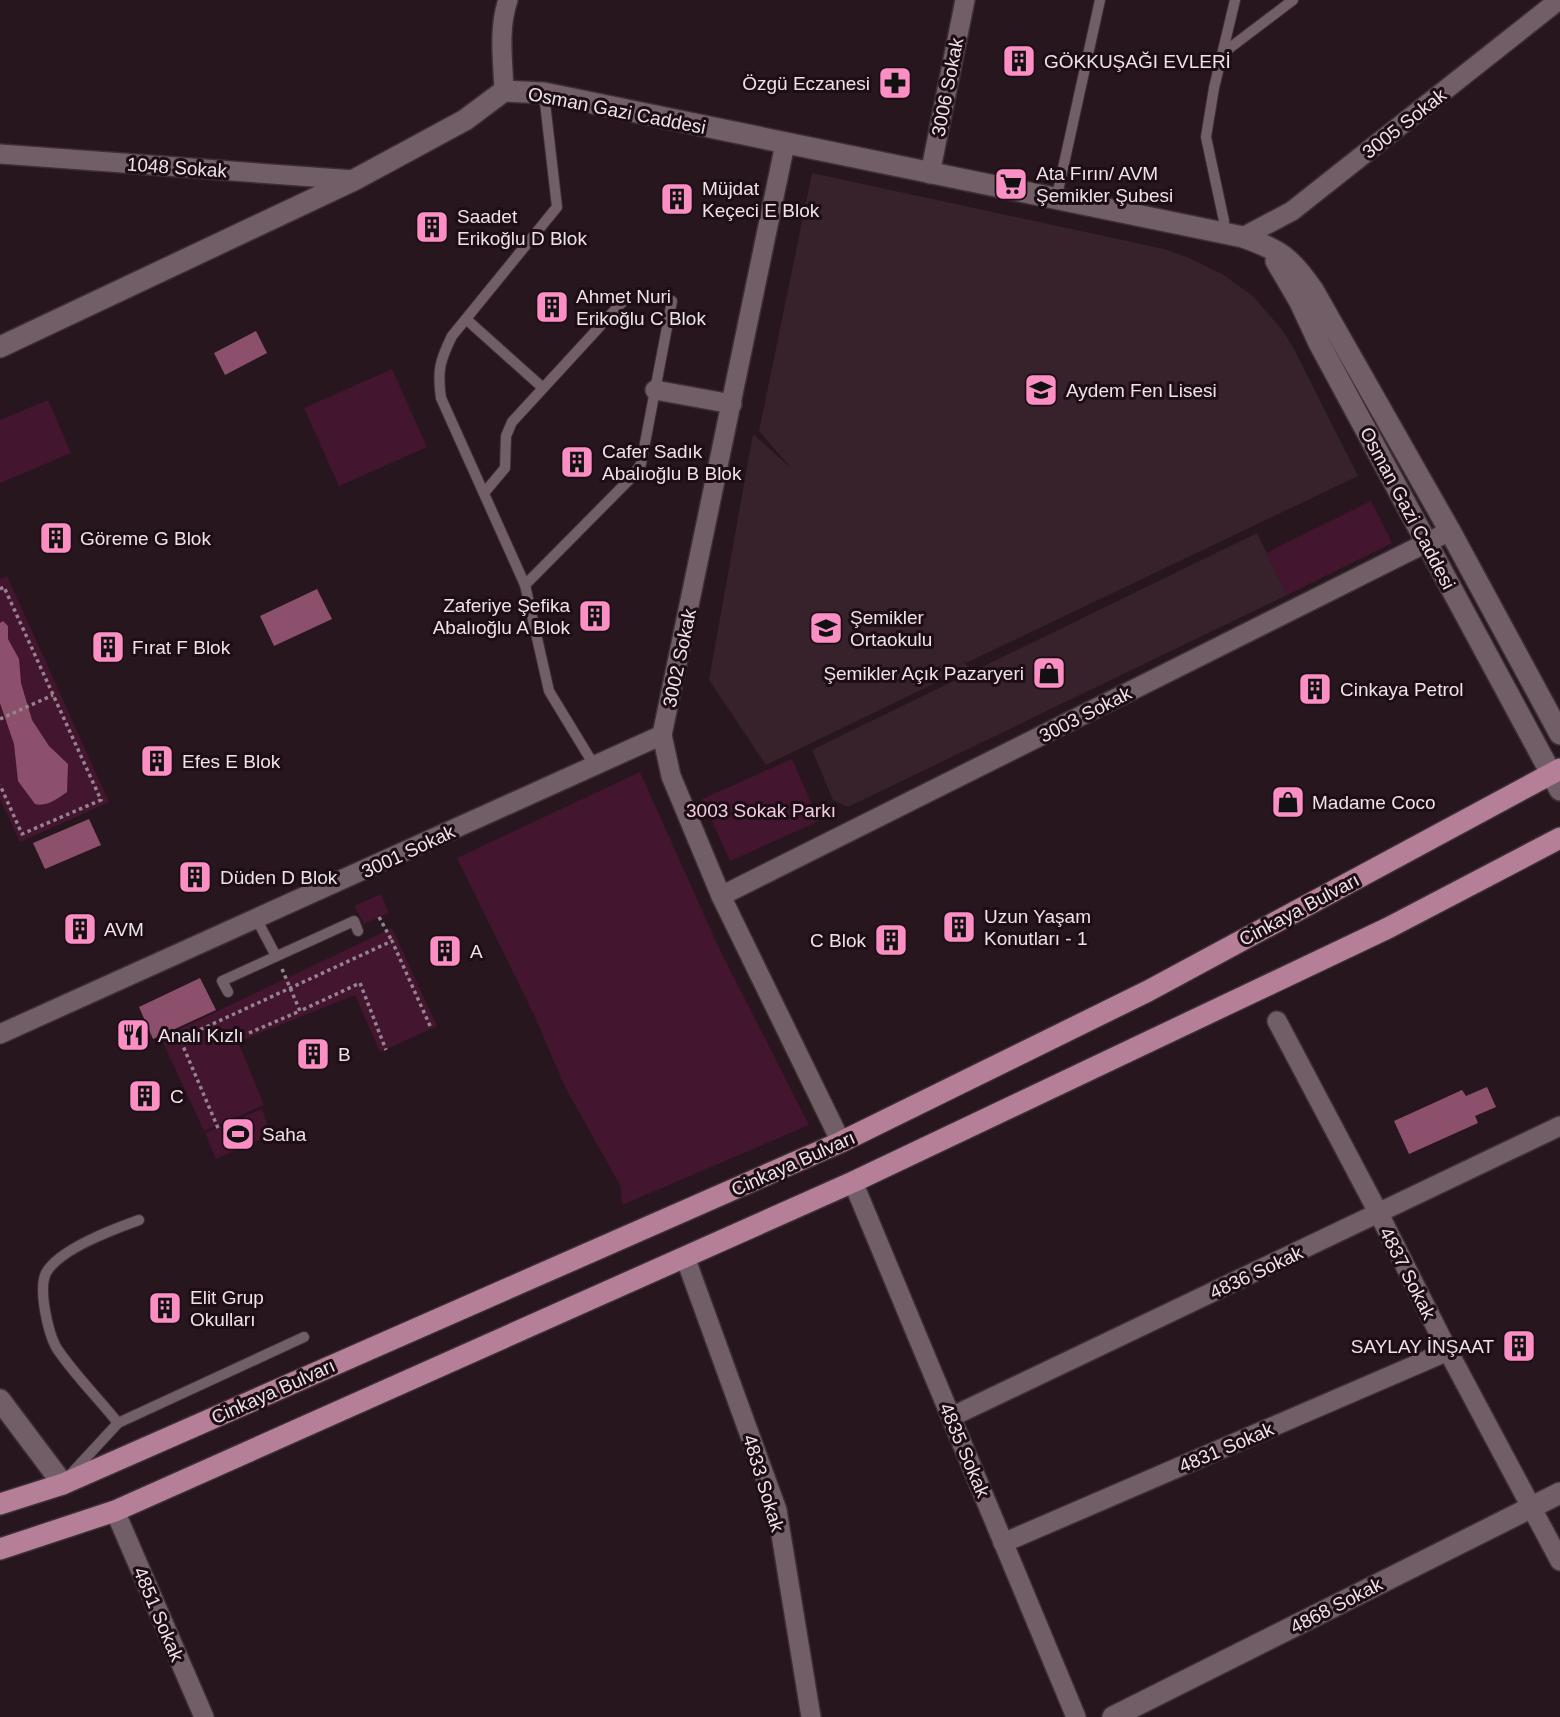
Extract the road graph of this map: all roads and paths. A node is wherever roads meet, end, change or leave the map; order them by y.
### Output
1 (508, 0) edge
2 (965, 0) edge
3 (1100, 0) edge
4 (1235, 0) edge
5 (1293, 0) edge
6 (1559, 0) edge
7 (1222, 54) junction
8 (504, 91) junction
9 (544, 93) junction
10 (785, 144) junction
11 (0, 154) edge
12 (930, 174) junction
13 (354, 180) junction
14 (1056, 200) junction
15 (1233, 235) junction
16 (626, 299) dead end
17 (673, 301) dead end
18 (466, 319) junction
19 (0, 347) edge
20 (543, 388) junction
21 (655, 390) junction
22 (732, 404) junction
23 (484, 493) junction
24 (1450, 531) junction
25 (1426, 543) junction
26 (525, 585) junction
27 (0, 589) edge
28 (53, 695) junction
29 (0, 719) edge
30 (1560, 734) edge
31 (662, 735) junction
32 (594, 765) junction
33 (1557, 778) edge
34 (0, 785) edge
35 (1560, 838) edge
36 (721, 896) junction
37 (379, 918) dead end
38 (257, 920) junction
39 (358, 931) dead end
40 (391, 941) junction
41 (276, 956) junction
42 (290, 988) junction
43 (228, 992) dead end
44 (300, 1011) junction
45 (1277, 1021) dead end
46 (431, 1028) dead end
47 (249, 1032) dead end
48 (0, 1034) edge
49 (386, 1050) dead end
50 (1560, 1126) edge
51 (218, 1128) dead end
52 (841, 1143) junction
53 (853, 1182) junction
54 (1379, 1214) junction
55 (139, 1220) dead end
56 (685, 1257) junction
57 (304, 1337) dead end
58 (1448, 1351) junction
59 (0, 1400) edge
60 (951, 1417) junction
61 (118, 1423) junction
62 (63, 1483) junction
63 (1560, 1493) edge
64 (0, 1504) edge
65 (1532, 1507) junction
66 (115, 1511) junction
67 (1003, 1543) junction
68 (0, 1549) edge
69 (1560, 1561) edge
70 (204, 1717) edge
71 (811, 1717) edge
72 (1076, 1717) edge
73 (1113, 1717) edge

1 - 8 street
2 - 12 street, 3006 Sokak
3 - 14 lane
4 - 7 lane
5 - 7 lane
6 - 15 street, 3005 Sokak
7 - 15 lane
8 - 9 street, Osman Gazi Caddesi
8 - 13 street, Osman Gazi Caddesi
9 - 10 street, Osman Gazi Caddesi
9 - 18 lane
10 - 12 street, Osman Gazi Caddesi
10 - 22 street, 3002 Sokak
11 - 13 street, 1048 Sokak
12 - 14 street, Osman Gazi Caddesi
13 - 19 street, Osman Gazi Caddesi
14 - 15 street, Osman Gazi Caddesi
15 - 24 street, Osman Gazi Caddesi
15 - 25 street, Osman Gazi Caddesi
16 - 20 lane
17 - 21 lane
18 - 20 lane
18 - 23 lane
20 - 23 lane
21 - 22 street
21 - 26 lane
22 - 31 street, 3002 Sokak
23 - 26 lane
24 - 25 street, 3003 Sokak
24 - 30 street, Osman Gazi Caddesi
25 - 33 street, Osman Gazi Caddesi
25 - 36 street, 3003 Sokak
26 - 32 lane
27 - 28 path
28 - 29 path
28 - 34 path
31 - 32 street, 3001 Sokak
31 - 36 street, 3002 Sokak
32 - 38 street, 3001 Sokak
33 - 52 main road, Cinkaya Bulvarı
35 - 53 main road
36 - 52 street, 3002 Sokak
37 - 40 path
38 - 41 lane
38 - 48 street, 3001 Sokak
39 - 41 lane
40 - 42 path
40 - 46 path
41 - 42 path
41 - 43 lane
42 - 44 path
42 - 51 path
44 - 47 path
44 - 49 path
45 - 54 street, 4837 Sokak
50 - 54 street, 4836 Sokak
52 - 62 main road, Cinkaya Bulvarı
53 - 56 main road
53 - 60 street, 4835 Sokak
54 - 58 street, 4837 Sokak
54 - 60 street, 4836 Sokak
55 - 61 lane
56 - 66 main road
56 - 71 street, 4833 Sokak
57 - 61 lane
58 - 65 street, 4837 Sokak
58 - 67 street, 4831 Sokak
59 - 62 street
60 - 67 street, 4835 Sokak
61 - 62 lane
62 - 64 main road, Cinkaya Bulvarı
63 - 65 street, 4868 Sokak
65 - 69 street, 4837 Sokak
65 - 73 street, 4868 Sokak
66 - 68 main road
66 - 70 street, 4851 Sokak
67 - 72 street, 4835 Sokak

